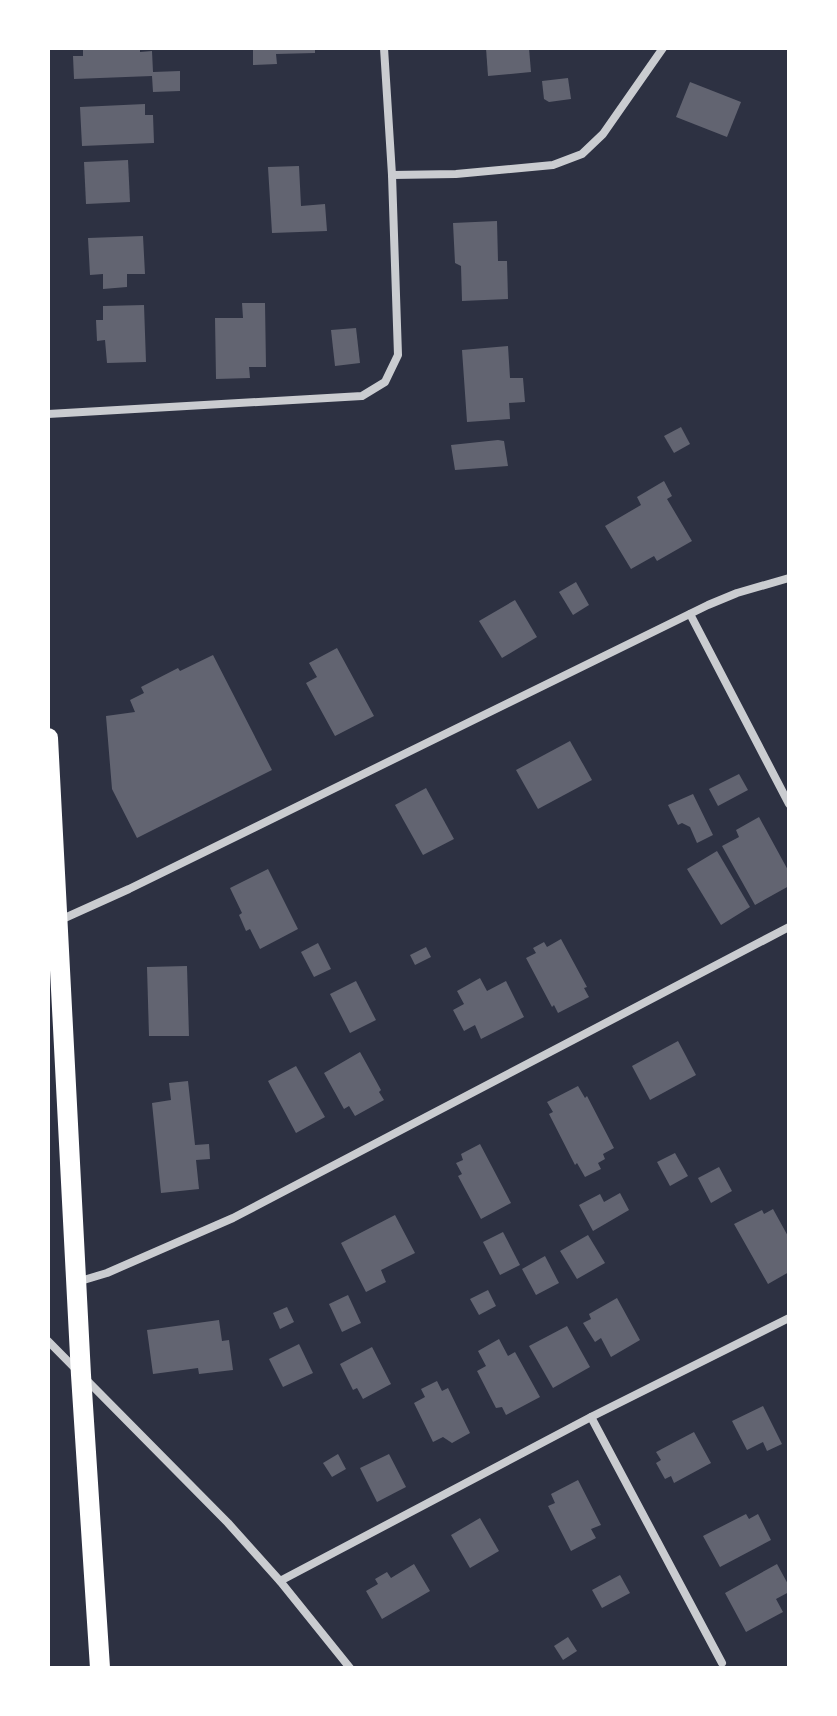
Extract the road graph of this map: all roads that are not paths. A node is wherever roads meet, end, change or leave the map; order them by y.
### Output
1 (384, 48) edge
2 (663, 48) edge
3 (392, 175) junction
4 (48, 414) edge
5 (789, 578) edge
6 (690, 614) junction
7 (48, 738) edge
8 (789, 804) edge
9 (57, 921) junction
10 (789, 927) edge
11 (76, 1282) junction
12 (789, 1318) edge
13 (48, 1341) edge
14 (81, 1375) junction
15 (591, 1417) junction
16 (280, 1581) junction
17 (722, 1663) dead end
18 (100, 1668) edge
19 (350, 1668) edge

1 - 3 street
2 - 3 street
3 - 4 street
5 - 6 street
6 - 8 street
6 - 9 street
7 - 9 main road
9 - 11 main road
10 - 11 street
11 - 14 main road
12 - 15 street
13 - 14 street
14 - 16 street
14 - 18 main road
15 - 16 street
15 - 17 street
16 - 19 street

